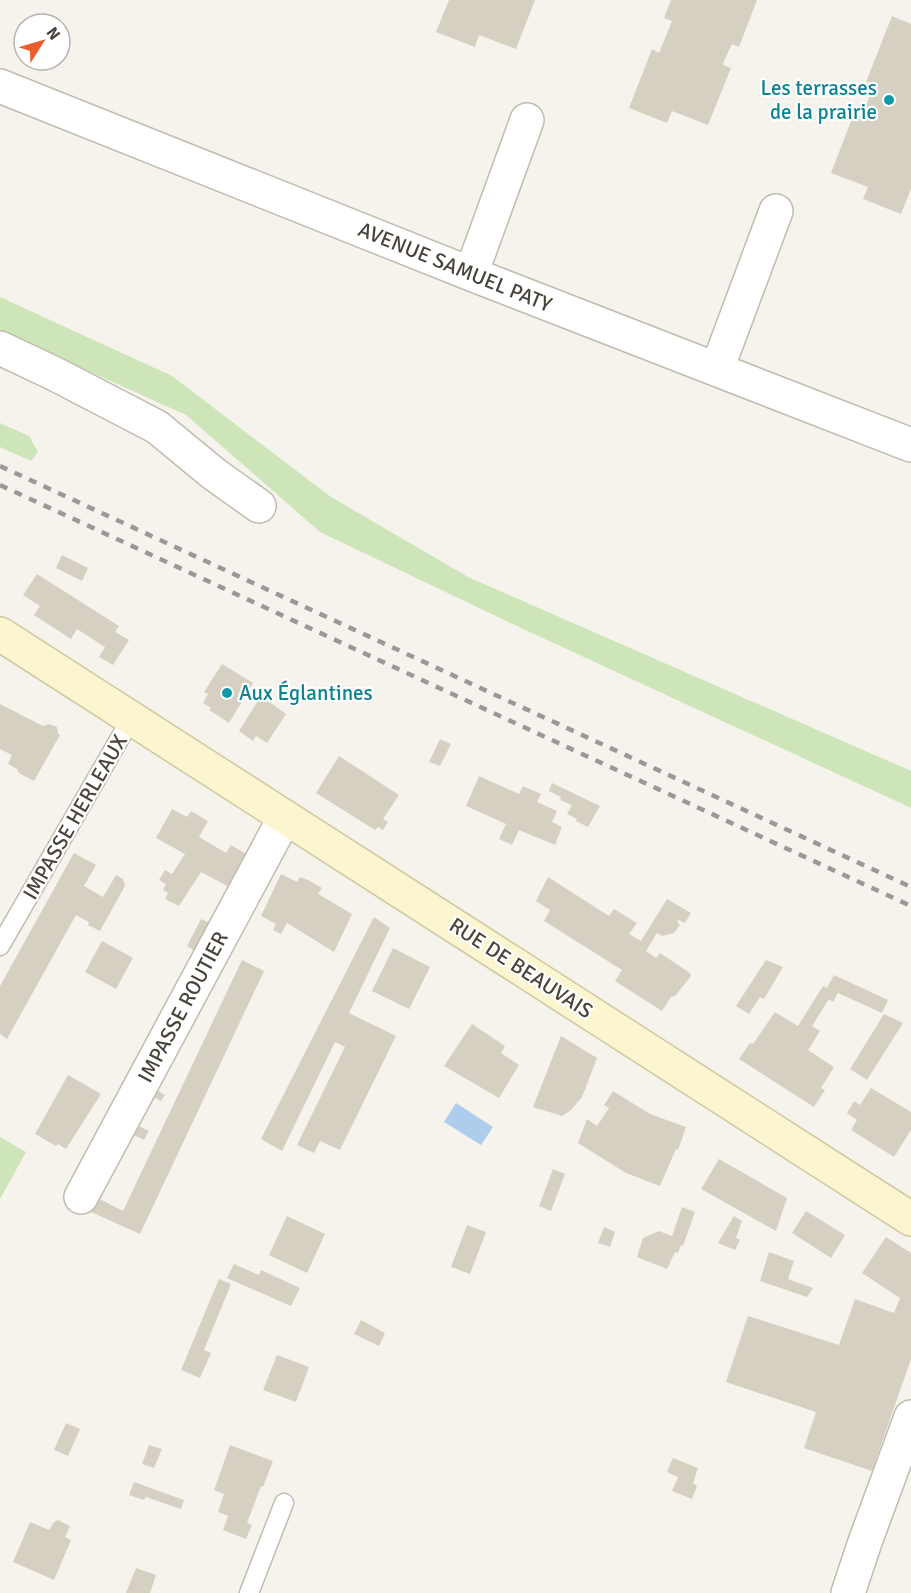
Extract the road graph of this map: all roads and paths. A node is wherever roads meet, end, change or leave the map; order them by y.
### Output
1 (0, 86) edge
2 (527, 120) dead end
3 (776, 211) dead end
4 (471, 274) junction
5 (0, 348) edge
6 (717, 369) junction
7 (911, 445) edge
8 (260, 506) dead end
9 (0, 634) edge
10 (132, 718) junction
11 (285, 817) junction
12 (0, 946) edge
13 (81, 1197) dead end
14 (911, 1219) edge
15 (911, 1417) edge
16 (284, 1503) dead end
17 (249, 1593) edge
18 (848, 1593) edge

1 - 4 street, AVENUE SAMUEL PATY
2 - 4 street
3 - 6 street
4 - 6 street, AVENUE SAMUEL PATY
5 - 8 street
6 - 7 street, AVENUE SAMUEL PATY
9 - 10 main road, RUE DE BEAUVAIS
10 - 11 main road, RUE DE BEAUVAIS
10 - 12 lane, IMPASSE HERLEAUX
11 - 13 street, IMPASSE ROUTIER
11 - 14 main road, RUE DE BEAUVAIS
15 - 18 street
16 - 17 lane

